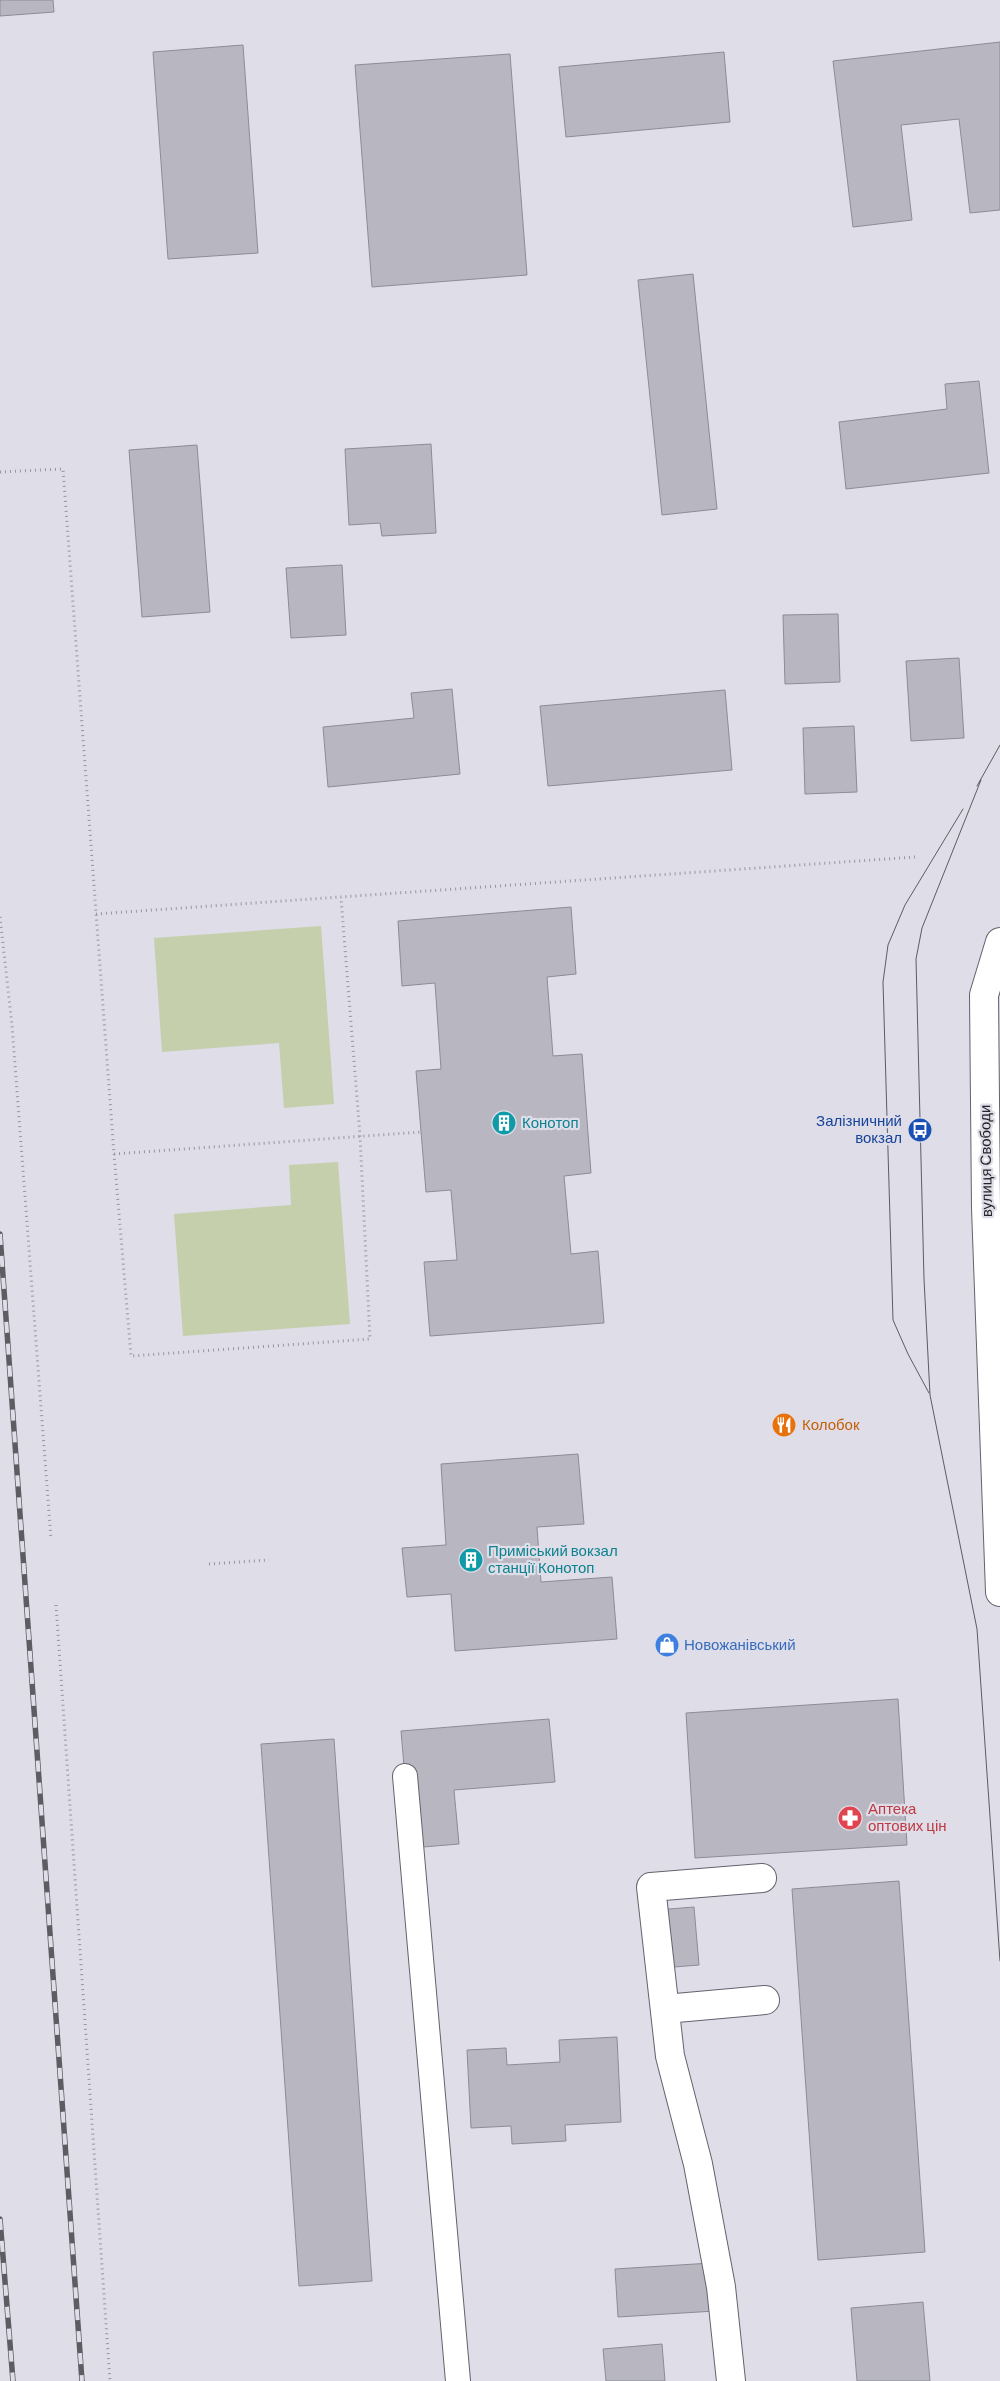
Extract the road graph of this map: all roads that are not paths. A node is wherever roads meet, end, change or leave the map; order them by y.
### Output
1 (1000, 942) edge
2 (1000, 1592) edge
3 (405, 1776) dead end
4 (762, 1878) dead end
5 (765, 2000) dead end
6 (665, 2009) junction
7 (458, 2381) edge
8 (731, 2381) edge

1 - 2 street, вулиця Свободи
3 - 7 lane
4 - 6 street
5 - 6 street
6 - 8 street

